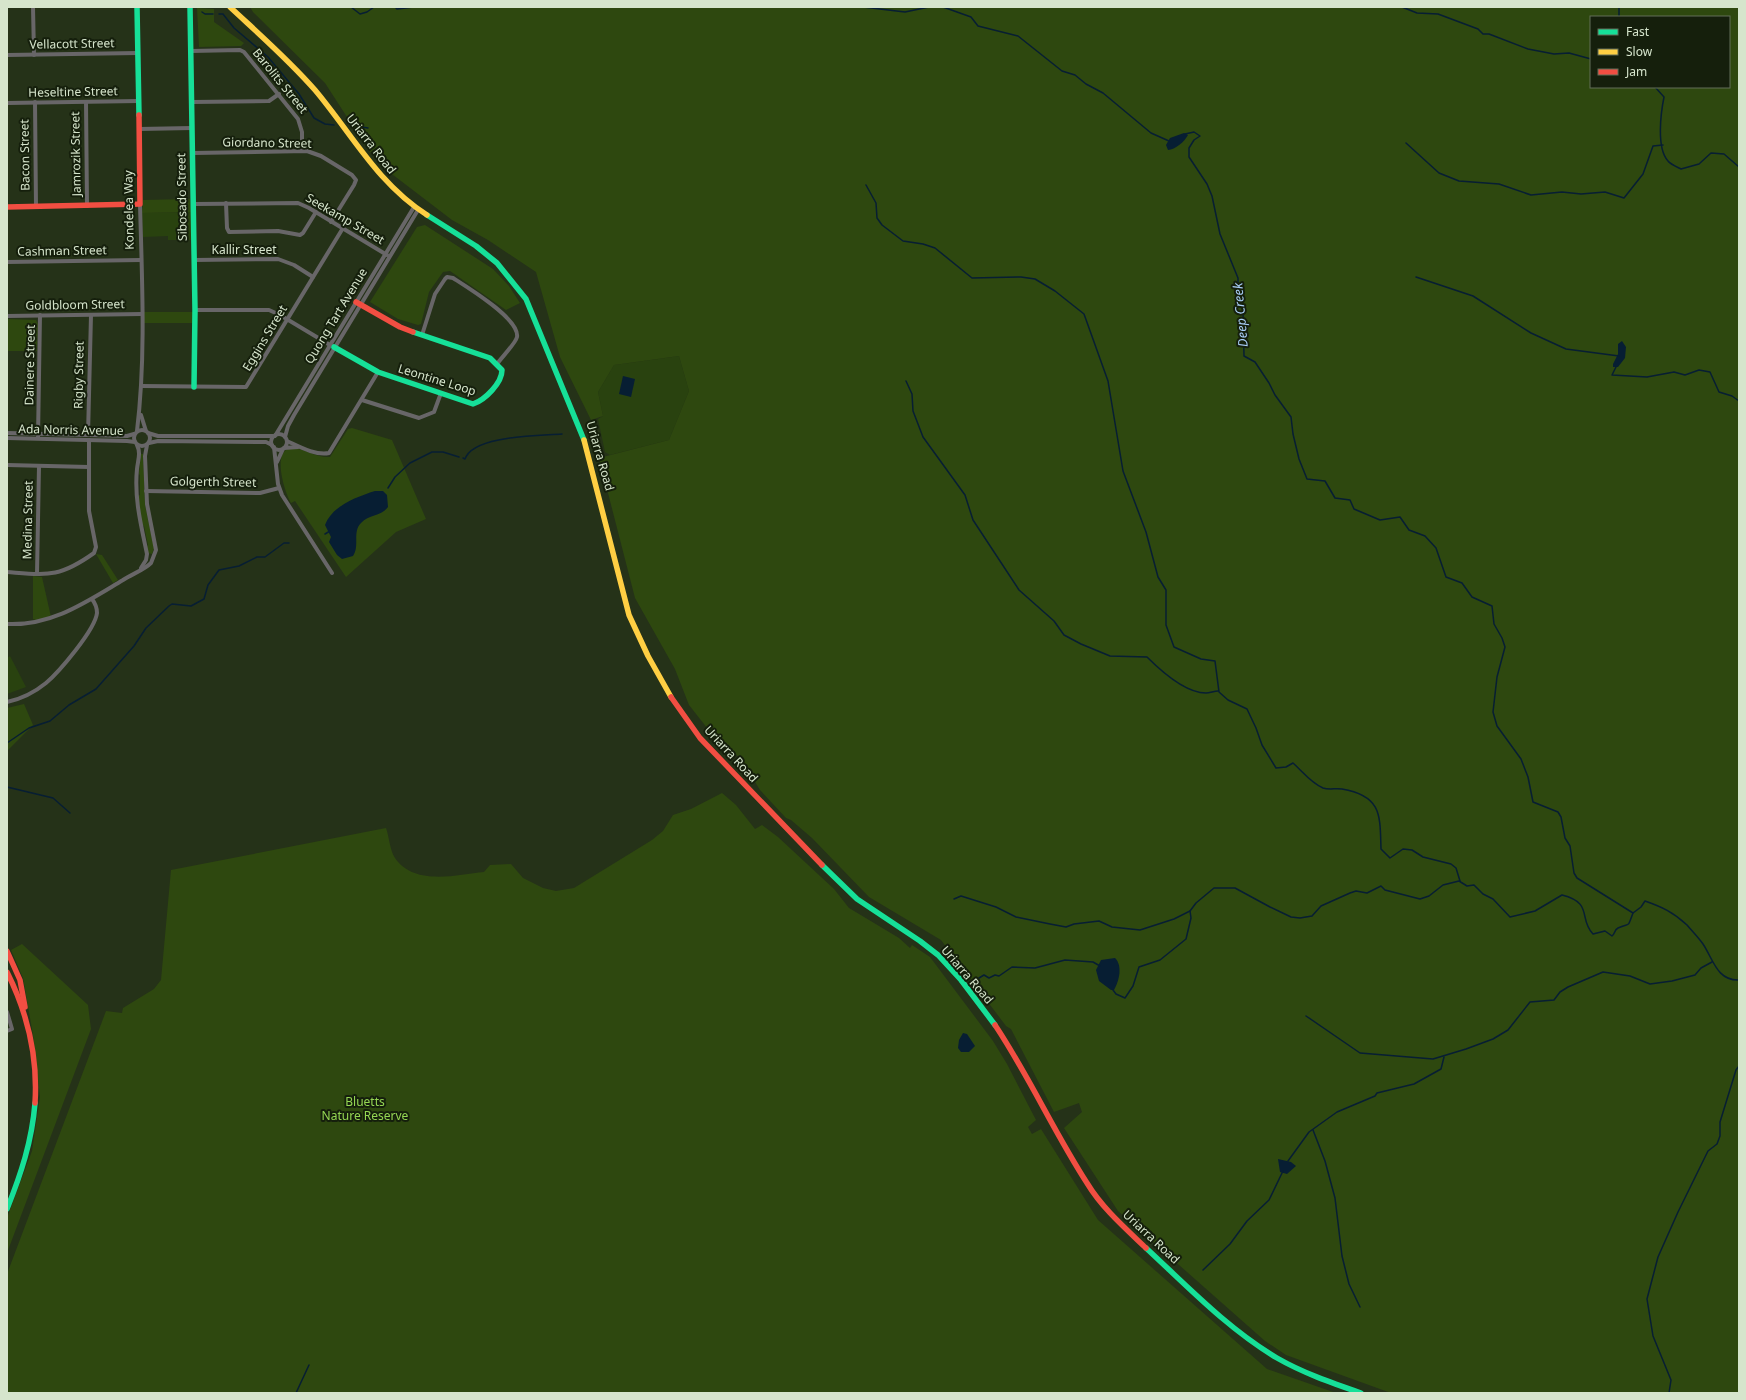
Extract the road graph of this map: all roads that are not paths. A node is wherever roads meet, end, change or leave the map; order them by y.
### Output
1 (33, 7) edge
2 (137, 7) edge
3 (190, 7) edge
4 (230, 7) edge
5 (235, 7) edge
6 (240, 16) junction
7 (191, 51) junction
8 (138, 53) junction
9 (7, 55) edge
10 (34, 55) junction
11 (279, 94) junction
12 (139, 101) junction
13 (35, 102) junction
14 (86, 102) junction
15 (192, 102) junction
16 (7, 103) edge
17 (192, 128) junction
18 (139, 129) junction
19 (302, 151) junction
20 (192, 153) junction
21 (226, 203) junction
22 (140, 204) junction
23 (194, 204) junction
24 (87, 206) junction
25 (7, 207) edge
26 (36, 207) junction
27 (416, 209) junction
28 (316, 212) junction
29 (332, 222) junction
30 (342, 228) junction
31 (387, 255) junction
32 (141, 260) junction
33 (194, 260) junction
34 (7, 262) edge
35 (313, 277) junction
36 (358, 303) junction
37 (195, 310) junction
38 (142, 314) junction
39 (90, 315) junction
40 (7, 316) edge
41 (40, 316) junction
42 (288, 319) junction
43 (422, 334) junction
44 (332, 346) junction
45 (497, 364) junction
46 (378, 372) junction
47 (141, 386) junction
48 (194, 387) junction
49 (441, 393) junction
50 (362, 400) junction
51 (140, 413) junction
52 (147, 432) junction
53 (7, 433) edge
54 (136, 433) junction
55 (38, 434) junction
56 (88, 435) junction
57 (274, 436) junction
58 (7, 438) edge
59 (38, 439) junction
60 (286, 439) junction
61 (89, 440) junction
62 (136, 444) junction
63 (148, 444) junction
64 (273, 446) junction
65 (298, 447) junction
66 (284, 448) junction
67 (276, 463) junction
68 (7, 465) edge
69 (39, 466) junction
70 (89, 467) junction
71 (279, 488) junction
72 (146, 491) junction
73 (147, 554) junction
74 (155, 554) junction
75 (139, 570) junction
76 (7, 572) edge
77 (332, 572) dead end
78 (37, 574) junction
79 (92, 599) junction
80 (7, 624) edge
81 (7, 702) edge
82 (7, 951) edge
83 (7, 972) edge
84 (7, 1012) edge
85 (25, 1012) junction
86 (7, 1031) edge
87 (10, 1196) edge
88 (7, 1209) edge
89 (1361, 1393) edge

1 - 10 street
2 - 8 street, Kondelea Way
3 - 7 street, Sibosado Street
4 - 6 street, Uriarra Road
5 - 6 street, Uriarra Road
6 - 27 street, Uriarra Road
7 - 11 street, Barolits Street
7 - 15 street, Sibosado Street
8 - 10 street, Vellacott Street
8 - 12 street, Kondelea Way
9 - 10 street, Vellacott Street
11 - 15 street
11 - 19 street, Barolits Street
12 - 14 street, Heseltine Street
12 - 18 street, Kondelea Way
13 - 14 street, Heseltine Street
13 - 16 street, Heseltine Street
13 - 26 street, Bacon Street
14 - 24 street, Jamrozik Street
15 - 17 street, Sibosado Street
17 - 18 street
17 - 20 street, Sibosado Street
18 - 22 street, Kondelea Way
19 - 20 street, Giordano Street
19 - 29 street, Giordano Street
20 - 23 street, Sibosado Street
21 - 23 street, Seekamp Street
21 - 28 street, Seekamp Street
21 - 28 street
22 - 24 street
22 - 32 street, Kondelea Way
23 - 33 street, Sibosado Street
24 - 26 street
25 - 26 street
27 - 31 street, Quong Tart Avenue
27 - 89 street, Uriarra Road
28 - 29 street, Seekamp Street
29 - 30 street, Seekamp Street
30 - 31 street, Seekamp Street
30 - 35 street, Eggins Street
31 - 36 street, Quong Tart Avenue
32 - 34 street, Cashman Street
32 - 38 street, Kondelea Way
33 - 35 street, Kallir Street
33 - 37 street, Sibosado Street
35 - 42 street, Eggins Street
36 - 43 street
36 - 44 street, Quong Tart Avenue
37 - 42 street
37 - 48 street, Sibosado Street
38 - 39 street, Goldbloom Street
38 - 47 street, Kondelea Way
39 - 41 street, Goldbloom Street
39 - 56 street, Rigby Street
40 - 41 street, Goldbloom Street
41 - 55 street, Dainere Street
42 - 44 street
42 - 48 street, Eggins Street
43 - 45 street
43 - 45 street
44 - 46 street, Leontine Loop
44 - 57 street, Quong Tart Avenue
44 - 60 street, Quong Tart Avenue
45 - 49 street, Leontine Loop
46 - 49 street, Leontine Loop
46 - 50 street
47 - 48 street, Eggins Street
47 - 51 street, Kondelea Way
49 - 50 street
50 - 65 street
51 - 52 street, Kondelea Way
51 - 54 street, Kondelea Way
52 - 54 street
52 - 57 street
52 - 63 street
53 - 55 street, Ada Norris Avenue
54 - 56 street, Ada Norris Avenue
54 - 62 street
55 - 56 street, Ada Norris Avenue
55 - 59 street, Dainere Street
57 - 60 street
57 - 64 street
58 - 59 street, Ada Norris Avenue
59 - 61 street, Ada Norris Avenue
60 - 65 street
60 - 66 street
61 - 62 street, Ada Norris Avenue
61 - 70 street
62 - 63 street
62 - 73 street
63 - 64 street
63 - 72 street
64 - 66 street
64 - 67 street
65 - 66 street
66 - 67 street
67 - 71 street
68 - 69 street
69 - 70 street
69 - 78 street, Medina Street
70 - 78 street
71 - 72 street, Golgerth Street
71 - 77 street
72 - 74 street
73 - 74 street
73 - 75 street
74 - 75 street
75 - 79 street
76 - 78 street
79 - 80 street
79 - 81 street
82 - 85 street
83 - 85 street
84 - 86 street
85 - 87 street
87 - 88 street

